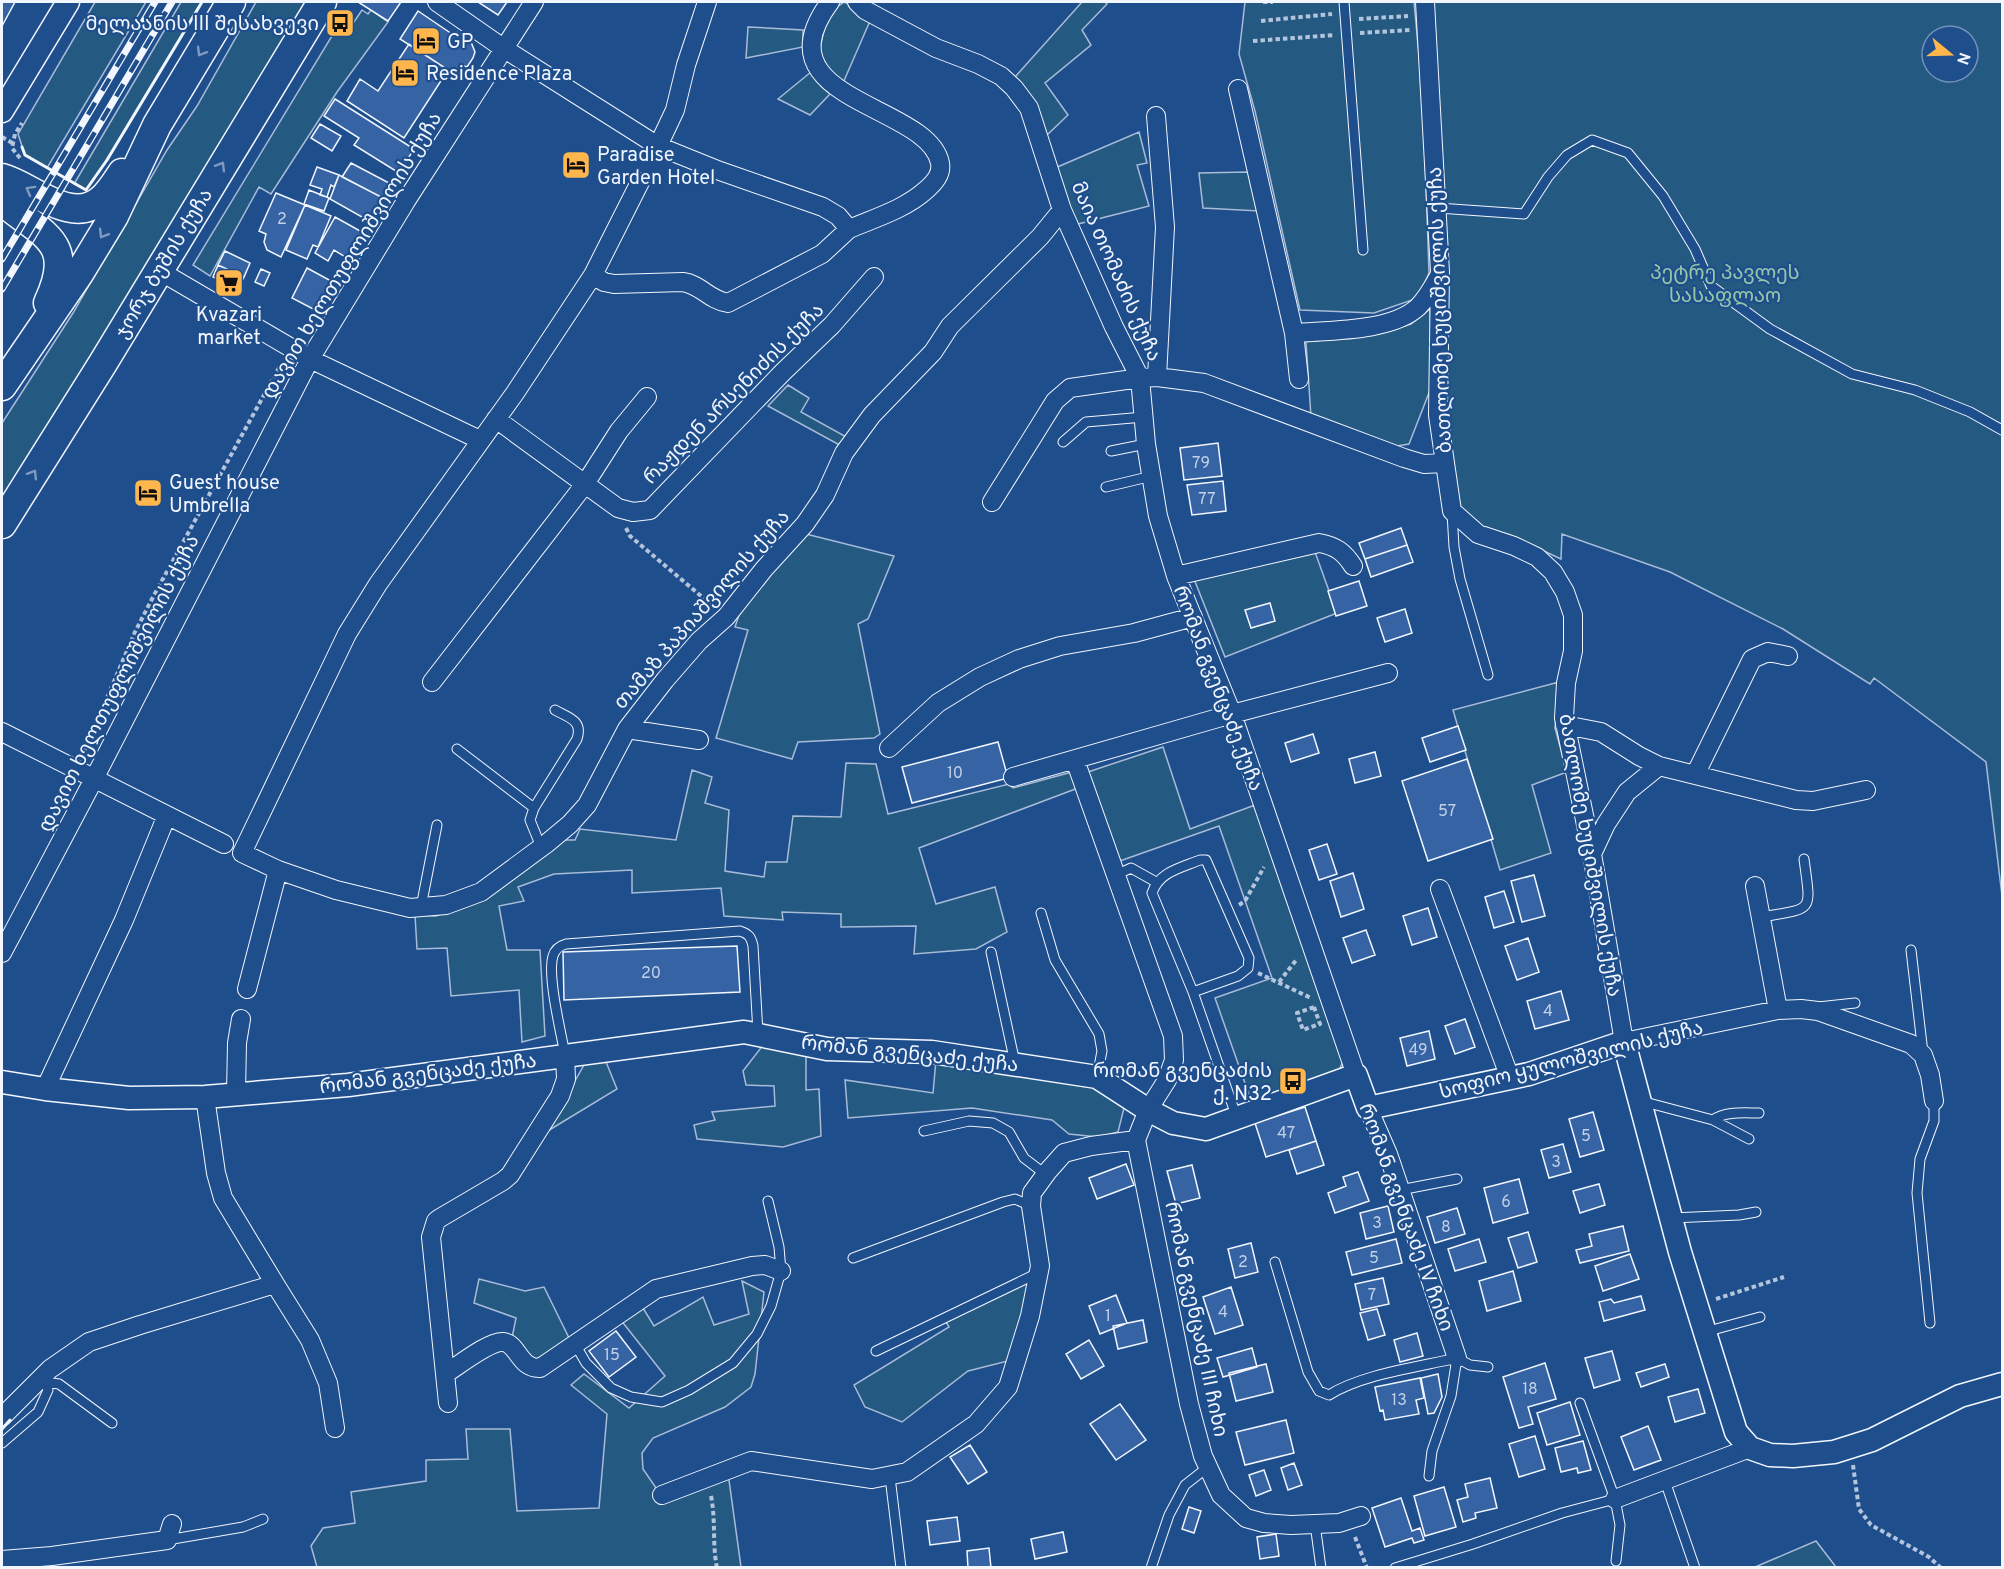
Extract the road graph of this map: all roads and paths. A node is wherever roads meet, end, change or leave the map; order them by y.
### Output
1 (68, 2) edge
2 (231, 2) edge
3 (321, 2) edge
4 (438, 2) edge
5 (534, 2) edge
6 (707, 2) edge
7 (830, 2) edge
8 (857, 2) edge
9 (1263, 2) edge
10 (1273, 2) edge
11 (1344, 2) edge
12 (1425, 2) edge
13 (1345, 16) junction
14 (1409, 16) dead end
15 (1261, 21) dead end
16 (504, 48) junction
17 (1238, 89) dead end
18 (2, 111) edge
19 (27, 114) dead end
20 (1156, 116) dead end
21 (157, 125) junction
22 (2, 137) edge
23 (14, 144) junction
24 (658, 146) junction
25 (12, 170) edge
26 (640, 182) dead end
27 (2, 201) edge
28 (1438, 208) junction
29 (1062, 210) junction
30 (849, 229) junction
31 (1363, 250) dead end
32 (158, 270) junction
33 (1440, 272) junction
34 (593, 275) junction
35 (874, 277) dead end
36 (1294, 333) junction
37 (290, 347) junction
38 (25, 350) junction
39 (310, 359) junction
40 (1148, 378) junction
41 (1299, 379) dead end
42 (2, 386) edge
43 (646, 397) dead end
44 (1144, 417) junction
45 (496, 419) junction
46 (2002, 430) edge
47 (480, 440) junction
48 (1063, 442) dead end
49 (1146, 444) junction
50 (1111, 451) dead end
51 (1444, 463) junction
52 (1152, 476) junction
53 (585, 484) junction
54 (1106, 487) dead end
55 (992, 502) dead end
56 (629, 511) junction
57 (1452, 511) junction
58 (2, 524) edge
59 (1353, 566) dead end
60 (1176, 576) junction
61 (726, 617) junction
62 (1193, 617) junction
63 (1788, 656) dead end
64 (1388, 673) dead end
65 (1488, 675) dead end
66 (432, 682) dead end
67 (555, 710) dead end
68 (1232, 714) junction
69 (1565, 724) junction
70 (627, 729) junction
71 (2, 732) edge
72 (699, 740) dead end
73 (890, 748) dead end
74 (457, 749) dead end
75 (1075, 760) junction
76 (1659, 766) junction
77 (76, 770) junction
78 (1695, 775) junction
79 (1013, 777) dead end
80 (94, 779) junction
81 (1866, 790) dead end
82 (534, 808) junction
83 (167, 815) junction
84 (436, 825) dead end
85 (1276, 843) junction
86 (224, 844) dead end
87 (541, 847) junction
88 (1592, 854) junction
89 (1804, 859) dead end
90 (278, 870) junction
91 (1116, 875) junction
92 (1156, 882) junction
93 (1755, 886) dead end
94 (1440, 889) dead end
95 (421, 907) junction
96 (1229, 912) junction
97 (1041, 913) dead end
98 (1761, 917) junction
99 (1310, 942) junction
100 (1911, 950) dead end
101 (990, 952) dead end
102 (2, 953) edge
103 (1248, 968) junction
104 (1279, 982) junction
105 (247, 989) dead end
106 (1193, 992) junction
107 (1855, 1003) dead end
108 (1801, 1009) junction
109 (1333, 1010) junction
110 (1778, 1010) junction
111 (241, 1019) dead end
112 (1320, 1024) joint
113 (758, 1033) junction
114 (1624, 1042) junction
115 (565, 1055) junction
116 (1923, 1055) junction
117 (1015, 1063) junction
118 (1356, 1075) junction
119 (1097, 1077) junction
120 (1510, 1078) junction
121 (2, 1082) edge
122 (45, 1089) junction
123 (236, 1093) junction
124 (205, 1096) junction
125 (1640, 1100) junction
126 (1934, 1101) joint
127 (1368, 1108) junction
128 (1148, 1110) junction
129 (1759, 1113) dead end
130 (1237, 1118) junction
131 (1713, 1120) junction
132 (924, 1131) dead end
133 (1749, 1139) dead end
134 (1136, 1140) junction
135 (1045, 1174) junction
136 (1457, 1179) dead end
137 (1400, 1190) junction
138 (768, 1201) dead end
139 (1031, 1206) junction
140 (1756, 1212) dead end
141 (1671, 1218) junction
142 (853, 1258) dead end
143 (1275, 1262) dead end
144 (781, 1271) junction
145 (1038, 1273) junction
146 (1784, 1277) dead end
147 (275, 1284) junction
148 (1696, 1305) junction
149 (1760, 1317) dead end
150 (1930, 1323) dead end
151 (1705, 1332) junction
152 (575, 1344) junction
153 (876, 1351) dead end
154 (1457, 1358) junction
155 (1488, 1367) dead end
156 (445, 1374) junction
157 (44, 1379) junction
158 (2002, 1384) edge
159 (448, 1403) dead end
160 (1580, 1403) dead end
161 (2, 1417) edge
162 (112, 1424) dead end
163 (335, 1428) dead end
164 (2, 1443) edge
165 (1750, 1448) junction
166 (1850, 1448) junction
167 (1208, 1467) junction
168 (1429, 1476) dead end
169 (890, 1477) junction
170 (707, 1478) junction
171 (1665, 1481) junction
172 (662, 1496) dead end
173 (1615, 1499) junction
174 (1361, 1516) dead end
175 (263, 1519) dead end
176 (1339, 1523) junction
177 (1315, 1524) junction
178 (169, 1532) joint
179 (2, 1560) edge
180 (1616, 1561) dead end
181 (717, 1568) edge
182 (901, 1568) edge
183 (1151, 1568) edge
184 (1321, 1568) edge
185 (1367, 1568) edge
186 (1395, 1568) edge
187 (1695, 1568) edge
188 (1941, 1568) edge

1 - 18 street
2 -> 21 main road
32 -> 3 main road, ჯორჯ ბუშის ქუჩა
4 - 16 street
5 - 16 street, დავით ხელთუფლიშვილის ქუჩა
6 - 24 street
7 - 30 street
8 - 29 street, მაია თომაძის ქუჩა
9 - 10 path
11 - 13 lane
12 - 28 street, ბათლომე ხუციშვილის ქუჩა
13 - 14 path
13 - 15 path
13 - 31 lane
16 - 24 street
16 - 39 street, დავით ხელთუფლიშვილის ქუჩა
17 - 36 street
19 - 23 path
20 - 40 street
21 -> 25 main road
21 -> 38 main road
22 - 23 path
23 - 25 path
24 - 30 street
26 - 34 street
27 - 38 main road
28 - 33 street, ბათლომე ხუციშვილის ქუჩა
28 - 46 lane
29 - 40 street, მაია თომაძის ქუჩა
29 - 61 street, თამაზ პაპიაშვილის ქუჩა
30 - 34 street
32 - 37 street
58 -> 32 main road, ჯორჯ ბუშის ქუჩა
33 - 36 street
33 - 51 street, ბათლომე ხუციშვილის ქუჩა
34 - 45 street
35 - 56 street, რაჟდენ არსენიძის ქუჩა
36 - 41 street
37 - 39 street
37 - 77 path
38 - 42 main road
39 - 47 street
39 - 80 street, დავით ხელთუფლიშვილის ქუჩა
40 - 44 street, რომან გვენცაძე ქუჩა
40 - 51 street, მაია თომაძის ქუჩა
40 - 55 street
43 - 53 street
44 - 48 lane
44 - 49 street, რომან გვენცაძე ქუჩა
45 - 47 street
45 - 53 street
47 - 90 street, თამაზ პაპიაშვილის ქუჩა
49 - 50 lane
49 - 52 street, რომან გვენცაძე ქუჩა
51 - 57 street, ბათლომე ხუციშვილის ქუჩა
52 - 54 lane
52 - 60 street, რომან გვენცაძე ქუჩა
53 - 56 street
53 - 66 street
56 - 61 path
57 - 65 lane
57 - 69 street, ბათლომე ხუციშვილის ქუჩა
59 - 60 street
60 - 62 street, რომან გვენცაძე ქუჩა
61 - 70 street, თამაზ პაპიაშვილის ქუჩა
62 - 68 street, რომან გვენცაძე ქუჩა
62 - 73 street
63 - 78 street
64 - 68 street
67 - 82 lane
68 - 75 street
68 - 85 street, რომან გვენცაძე ქუჩა
69 - 76 street
69 - 88 street, ბათლომე ხუციშვილის ქუჩა
70 - 72 street
70 - 87 street, თამაზ პაპიაშვილის ქუჩა
71 - 77 street
74 - 82 lane
75 - 79 street
75 - 91 street
76 - 78 street
76 - 88 street
77 - 80 street
78 - 81 street
80 - 83 street
80 - 102 street, დავით ხელთუფლიშვილის ქუჩა
82 - 87 lane
83 - 86 street
83 - 122 street
84 - 95 lane
85 - 96 path
85 - 99 street, რომან გვენცაძე ქუჩა
87 - 95 street, თამაზ პაპიაშვილის ქუჩა
88 - 114 street, ბათლომე ხუციშვილის ქუჩა
89 - 98 lane
90 - 95 street, თამაზ პაპიაშვილის ქუჩა
90 - 105 street
91 - 92 lane
91 - 128 street
92 - 96 lane
92 - 106 lane
93 - 98 street
94 - 120 street
96 - 103 lane
97 - 119 lane
98 - 110 street
99 - 104 path
99 - 109 street, რომან გვენცაძე ქუჩა
100 - 116 lane
101 - 117 lane
103 - 104 path
103 - 106 lane
104 - 109 path
106 - 130 lane
107 - 108 lane
108 - 110 street, სოფიო ყულოშვილის ქუჩა
108 - 116 street, სოფიო ყულოშვილის ქუჩა
109 - 118 street, რომან გვენცაძე ქუჩა
110 - 114 street, სოფიო ყულოშვილის ქუჩა
111 - 123 street
112 - 112 path
113 - 115 street, რომან გვენცაძე ქუჩა
113 - 115 lane
113 - 117 street, რომან გვენცაძე ქუჩა
114 - 120 street, სოფიო ყულოშვილის ქუჩა
114 - 125 street, ბათლომე ხუციშვილის ქუჩა
115 - 123 street, რომან გვენცაძე ქუჩა
115 - 156 street
116 - 126 street
117 - 119 street, რომან გვენცაძე ქუჩა
118 - 127 street, რომან გვენცაძე IV ჩიხი
118 - 130 street, რომან გვენცაძე ქუჩა
119 - 128 street, რომან გვენცაძე ქუჩა
120 - 127 street, სოფიო ყულოშვილის ქუჩა
121 - 122 street, რომან გვენცაძე ქუჩა
122 - 124 street, რომან გვენცაძე ქუჩა
123 - 124 street, რომან გვენცაძე ქუჩა
124 - 147 street
125 - 131 lane
125 - 141 street, ბათლომე ხუციშვილის ქუჩა
126 - 150 lane
127 - 137 street, რომან გვენცაძე IV ჩიხი
128 - 130 street, რომან გვენცაძე ქუჩა
128 - 134 street
129 - 131 lane
131 - 133 lane
132 - 135 lane
134 - 135 street
134 - 167 street, რომან გვენცაძე III ჩიხი
135 - 139 street
136 - 137 lane
137 - 154 street, რომან გვენცაძე IV ჩიხი
138 - 144 lane
139 - 142 lane
139 - 145 street
140 - 141 lane
141 - 148 street, ბათლომე ხუციშვილის ქუჩა
143 - 154 lane
144 - 152 street
144 - 152 lane
145 - 153 lane
145 - 169 street
146 - 148 path
147 - 157 street
147 - 163 street
148 - 151 street, ბათლომე ხუციშვილის ქუჩა
149 - 151 lane
151 - 165 street, ბათლომე ხუციშვილის ქუჩა
152 - 156 street
154 - 155 lane
154 - 168 lane
156 - 159 street
157 - 161 street
157 - 162 lane
157 - 164 lane
158 - 166 street
160 - 173 lane
165 - 166 street
165 - 171 street
166 - 188 path
167 - 177 street, რომან გვენცაძე III ჩიხი
167 - 183 lane
169 - 170 street
169 - 182 lane
170 - 172 street
170 - 181 path
171 - 173 street
171 - 187 lane
173 - 180 lane
173 - 186 lane
174 - 176 street, რომან გვენცაძე III ჩიხი
175 - 178 lane
176 - 177 street, რომან გვენცაძე III ჩიხი
176 - 185 path
177 - 184 lane
178 - 179 street

